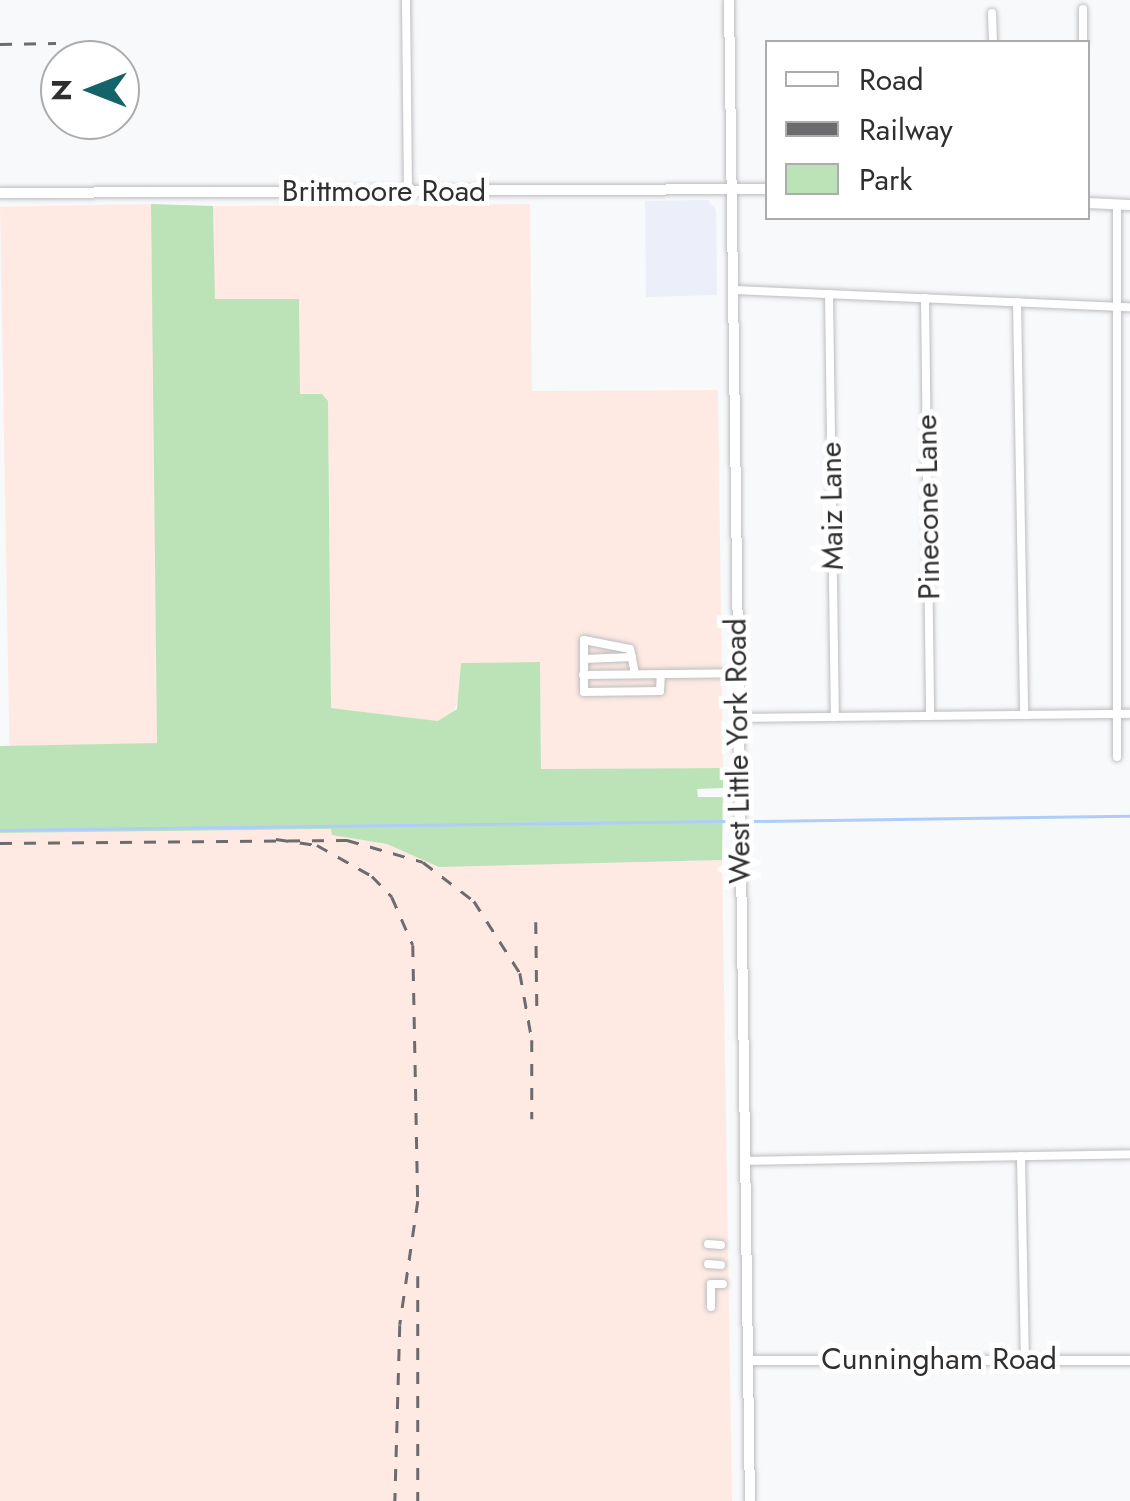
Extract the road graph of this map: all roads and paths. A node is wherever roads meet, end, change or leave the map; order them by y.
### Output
1 (406, 0) edge
2 (729, 0) edge
3 (1083, 9) dead end
4 (992, 13) dead end
5 (992, 40) edge
6 (1083, 40) edge
7 (732, 188) junction
8 (765, 189) edge
9 (408, 190) junction
10 (0, 193) edge
11 (1090, 203) edge
12 (1117, 204) junction
13 (1130, 205) edge
14 (733, 290) junction
15 (829, 294) junction
16 (925, 298) junction
17 (1018, 302) junction
18 (1112, 306) junction
19 (1130, 307) edge
20 (632, 657) junction
21 (584, 659) junction
22 (736, 673) junction
23 (636, 674) junction
24 (661, 674) junction
25 (583, 675) junction
26 (1117, 714) junction
27 (1130, 714) edge
28 (1024, 715) junction
29 (930, 716) junction
30 (835, 717) junction
31 (737, 718) junction
32 (1117, 757) dead end
33 (1130, 1154) edge
34 (1022, 1156) junction
35 (744, 1162) junction
36 (708, 1244) dead end
37 (721, 1245) dead end
38 (708, 1264) dead end
39 (721, 1265) dead end
40 (723, 1284) dead end
41 (711, 1307) dead end
42 (1024, 1359) junction
43 (748, 1360) junction
44 (1130, 1360) edge
45 (750, 1501) edge

1 - 9 street
2 - 7 main road, West Little York Road
3 - 6 street
4 - 5 street
7 - 8 main road, Brittmoore Road
7 - 9 main road, Brittmoore Road
7 - 14 main road, West Little York Road
9 - 10 main road, Brittmoore Road
11 - 12 main road
12 - 13 main road
12 - 18 street
14 - 15 street
14 - 22 main road, West Little York Road
15 - 16 street
15 - 30 street, Maiz Lane
16 - 17 street
16 - 29 street, Pinecone Lane
17 - 18 street
17 - 28 street
18 - 19 street
18 - 26 street
20 - 21 street
20 - 21 street
20 - 23 street
21 - 25 street
22 - 24 street
22 - 31 main road, West Little York Road
23 - 24 street
23 - 25 street
24 - 25 street
26 - 27 street
26 - 28 street
26 - 32 street
28 - 29 street
29 - 30 street
30 - 31 street
31 - 35 main road, West Little York Road
33 - 34 street
34 - 35 street
34 - 42 street
35 - 43 main road, West Little York Road
36 - 37 street
38 - 39 street
40 - 41 street
42 - 43 street, Cunningham Road
42 - 44 street, Cunningham Road
43 - 45 main road, West Little York Road

